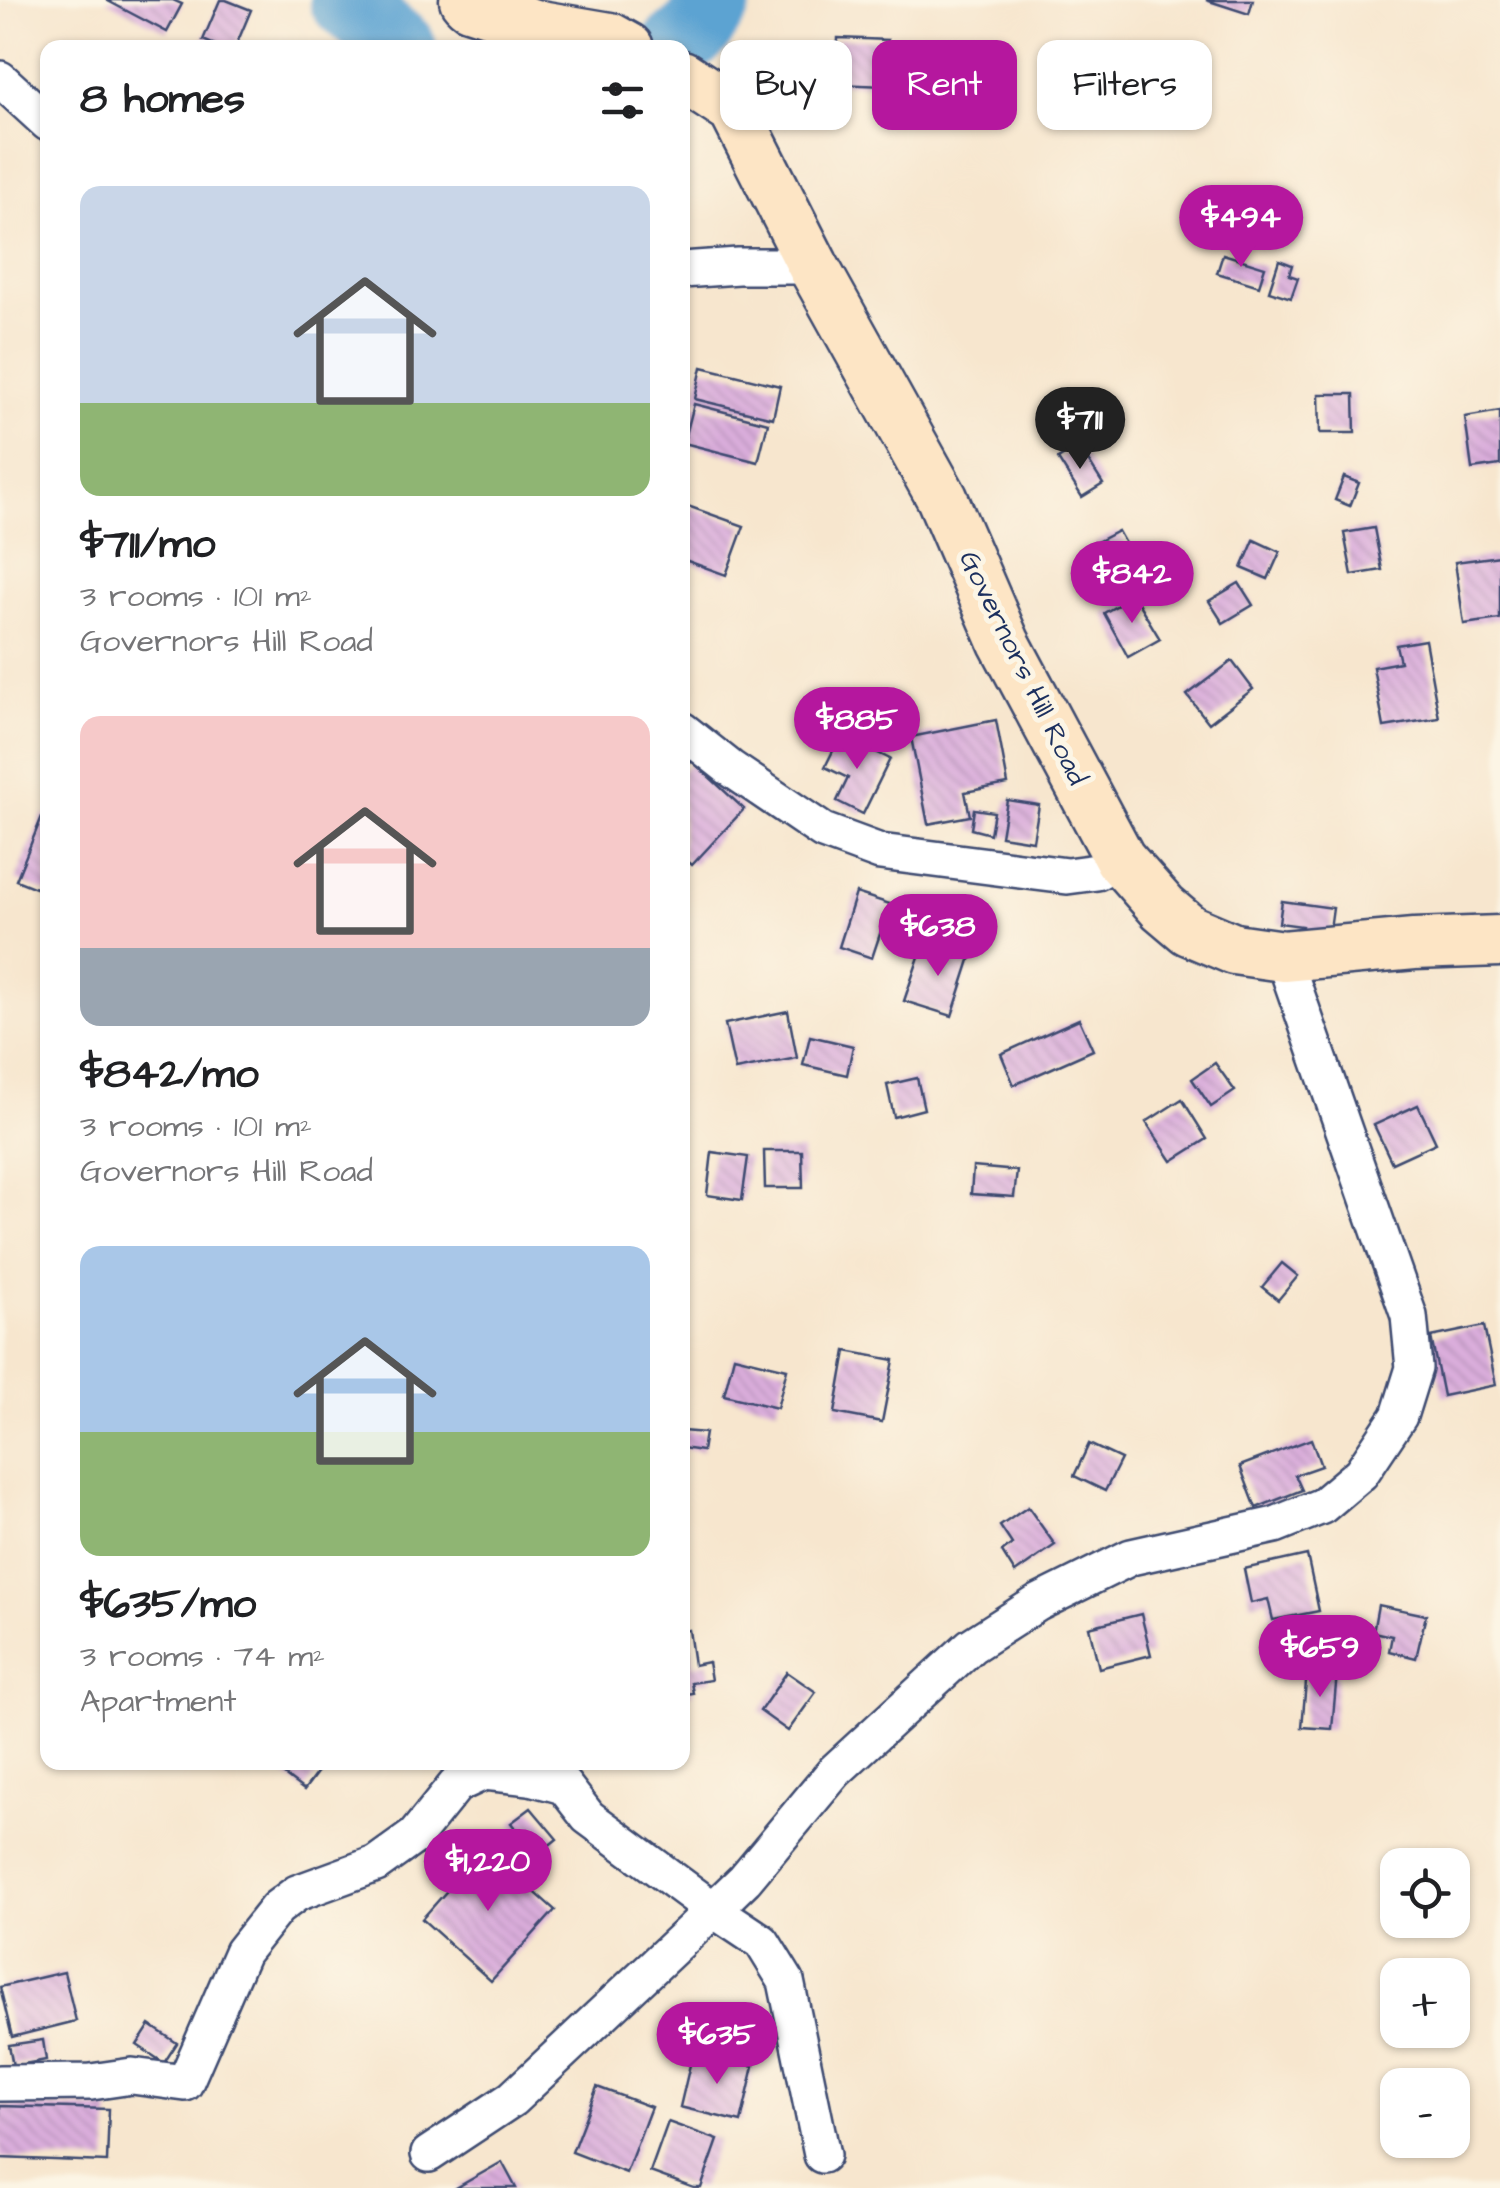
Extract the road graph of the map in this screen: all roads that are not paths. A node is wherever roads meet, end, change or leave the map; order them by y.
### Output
1 (465, 0) edge
2 (614, 40) edge
3 (0, 79) edge
4 (690, 81) edge
5 (40, 115) edge
6 (812, 266) junction
7 (690, 269) edge
8 (690, 736) edge
9 (1120, 859) junction
10 (1500, 941) edge
11 (1283, 956) junction
12 (714, 1910) junction
13 (0, 2083) edge
14 (429, 2154) dead end
15 (822, 2155) dead end

1 - 2 street
3 - 5 street
4 - 6 street, Governors Hill Road
6 - 7 street
6 - 9 street, Governors Hill Road
8 - 9 street
9 - 11 street, Governors Hill Road
10 - 11 street, Governors Hill Road
11 - 12 street
12 - 13 street
12 - 14 street
12 - 15 street

